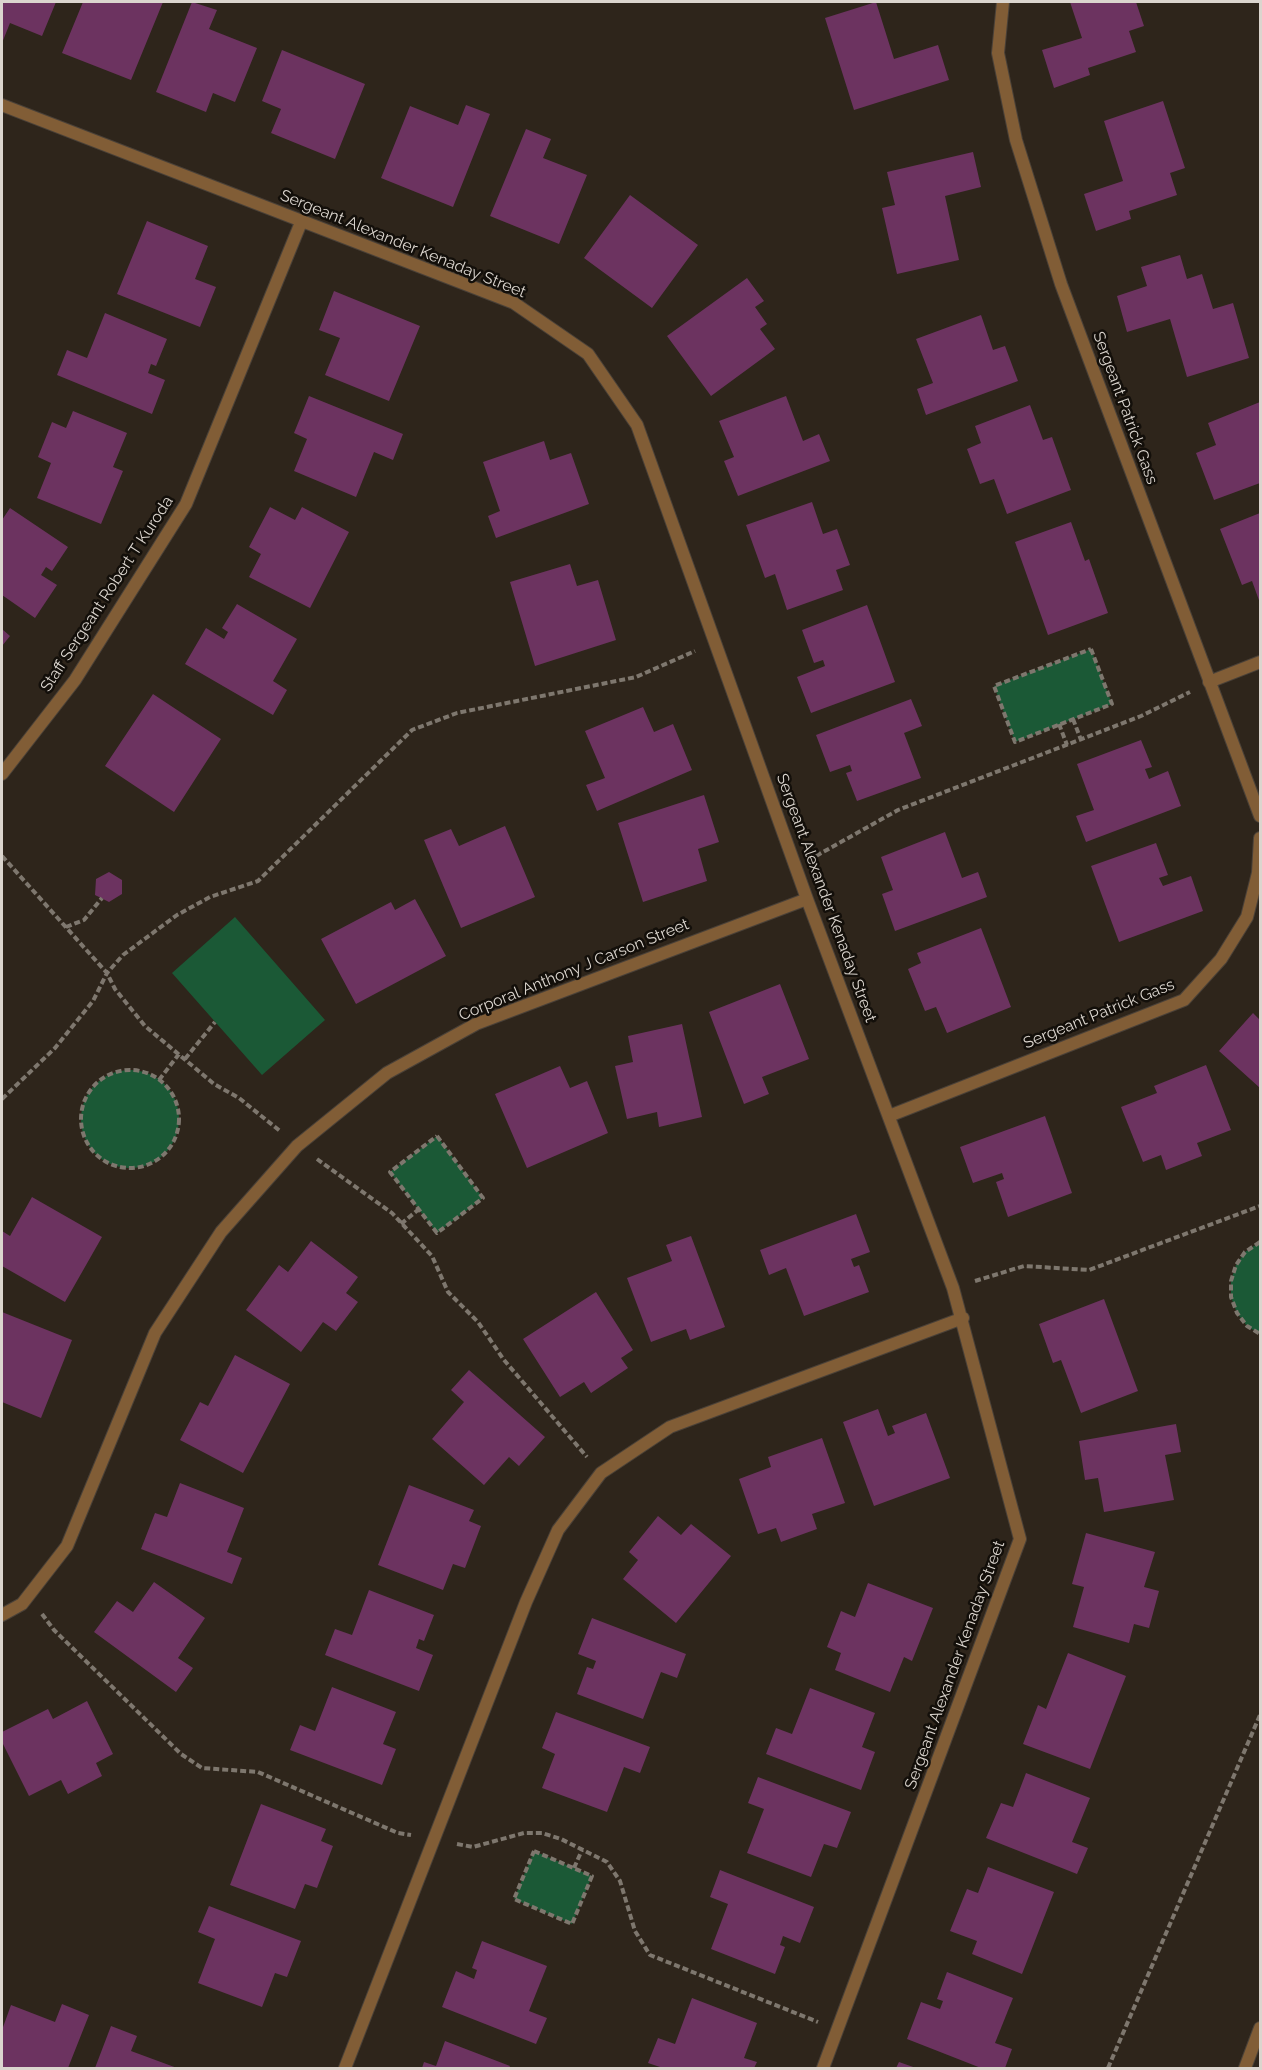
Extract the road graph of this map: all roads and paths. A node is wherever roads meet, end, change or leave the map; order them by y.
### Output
1 (1003, 2) edge
2 (2, 105) edge
3 (302, 220) junction
4 (715, 643) junction
5 (1260, 662) edge
6 (1209, 682) junction
7 (1073, 719) junction
8 (1059, 724) junction
9 (1081, 740) junction
10 (1067, 745) junction
11 (2, 774) edge
12 (1260, 816) edge
13 (1260, 838) edge
14 (795, 865) junction
15 (102, 898) dead end
16 (807, 899) junction
17 (66, 927) dead end
18 (215, 1022) dead end
19 (179, 1054) dead end
20 (185, 1059) dead end
21 (159, 1080) junction
22 (2, 1099) edge
23 (889, 1116) junction
24 (1260, 1206) edge
25 (419, 1209) junction
26 (401, 1224) dead end
27 (1260, 1242) edge
28 (953, 1288) junction
29 (963, 1318) junction
30 (1260, 1334) edge
31 (2, 1615) edge
32 (1260, 1715) edge
33 (582, 1850) dead end
34 (574, 1868) junction
35 (1260, 2028) edge
36 (345, 2068) edge
37 (824, 2068) edge
38 (1108, 2068) edge
39 (1245, 2068) edge

1 - 6 street, Sergeant Patrick Gass
2 - 3 street, Sergeant Alexander Kenaday Street
3 - 4 street, Sergeant Alexander Kenaday Street
3 - 11 street, Staff Sergeant Robert T Kuroda
4 - 14 street, Sergeant Alexander Kenaday Street
4 - 22 path
5 - 6 street
6 - 9 path
6 - 12 street, Sergeant Patrick Gass
7 - 8 path
7 - 8 path
7 - 9 path
8 - 10 path
9 - 10 path
10 - 14 path
13 - 23 street, Sergeant Patrick Gass
14 - 16 street, Sergeant Alexander Kenaday Street
15 - 17 path
16 - 23 street, Sergeant Alexander Kenaday Street
16 - 31 street, Corporal Anthony J Carson Street
18 - 20 path
19 - 21 path
21 - 21 path
23 - 28 street, Sergeant Alexander Kenaday Street
24 - 28 path
25 - 25 path
25 - 26 path
27 - 30 path
28 - 29 street, Sergeant Alexander Kenaday Street
29 - 36 street
29 - 37 street, Sergeant Alexander Kenaday Street
32 - 38 path
33 - 34 path
34 - 34 path
35 - 39 street

